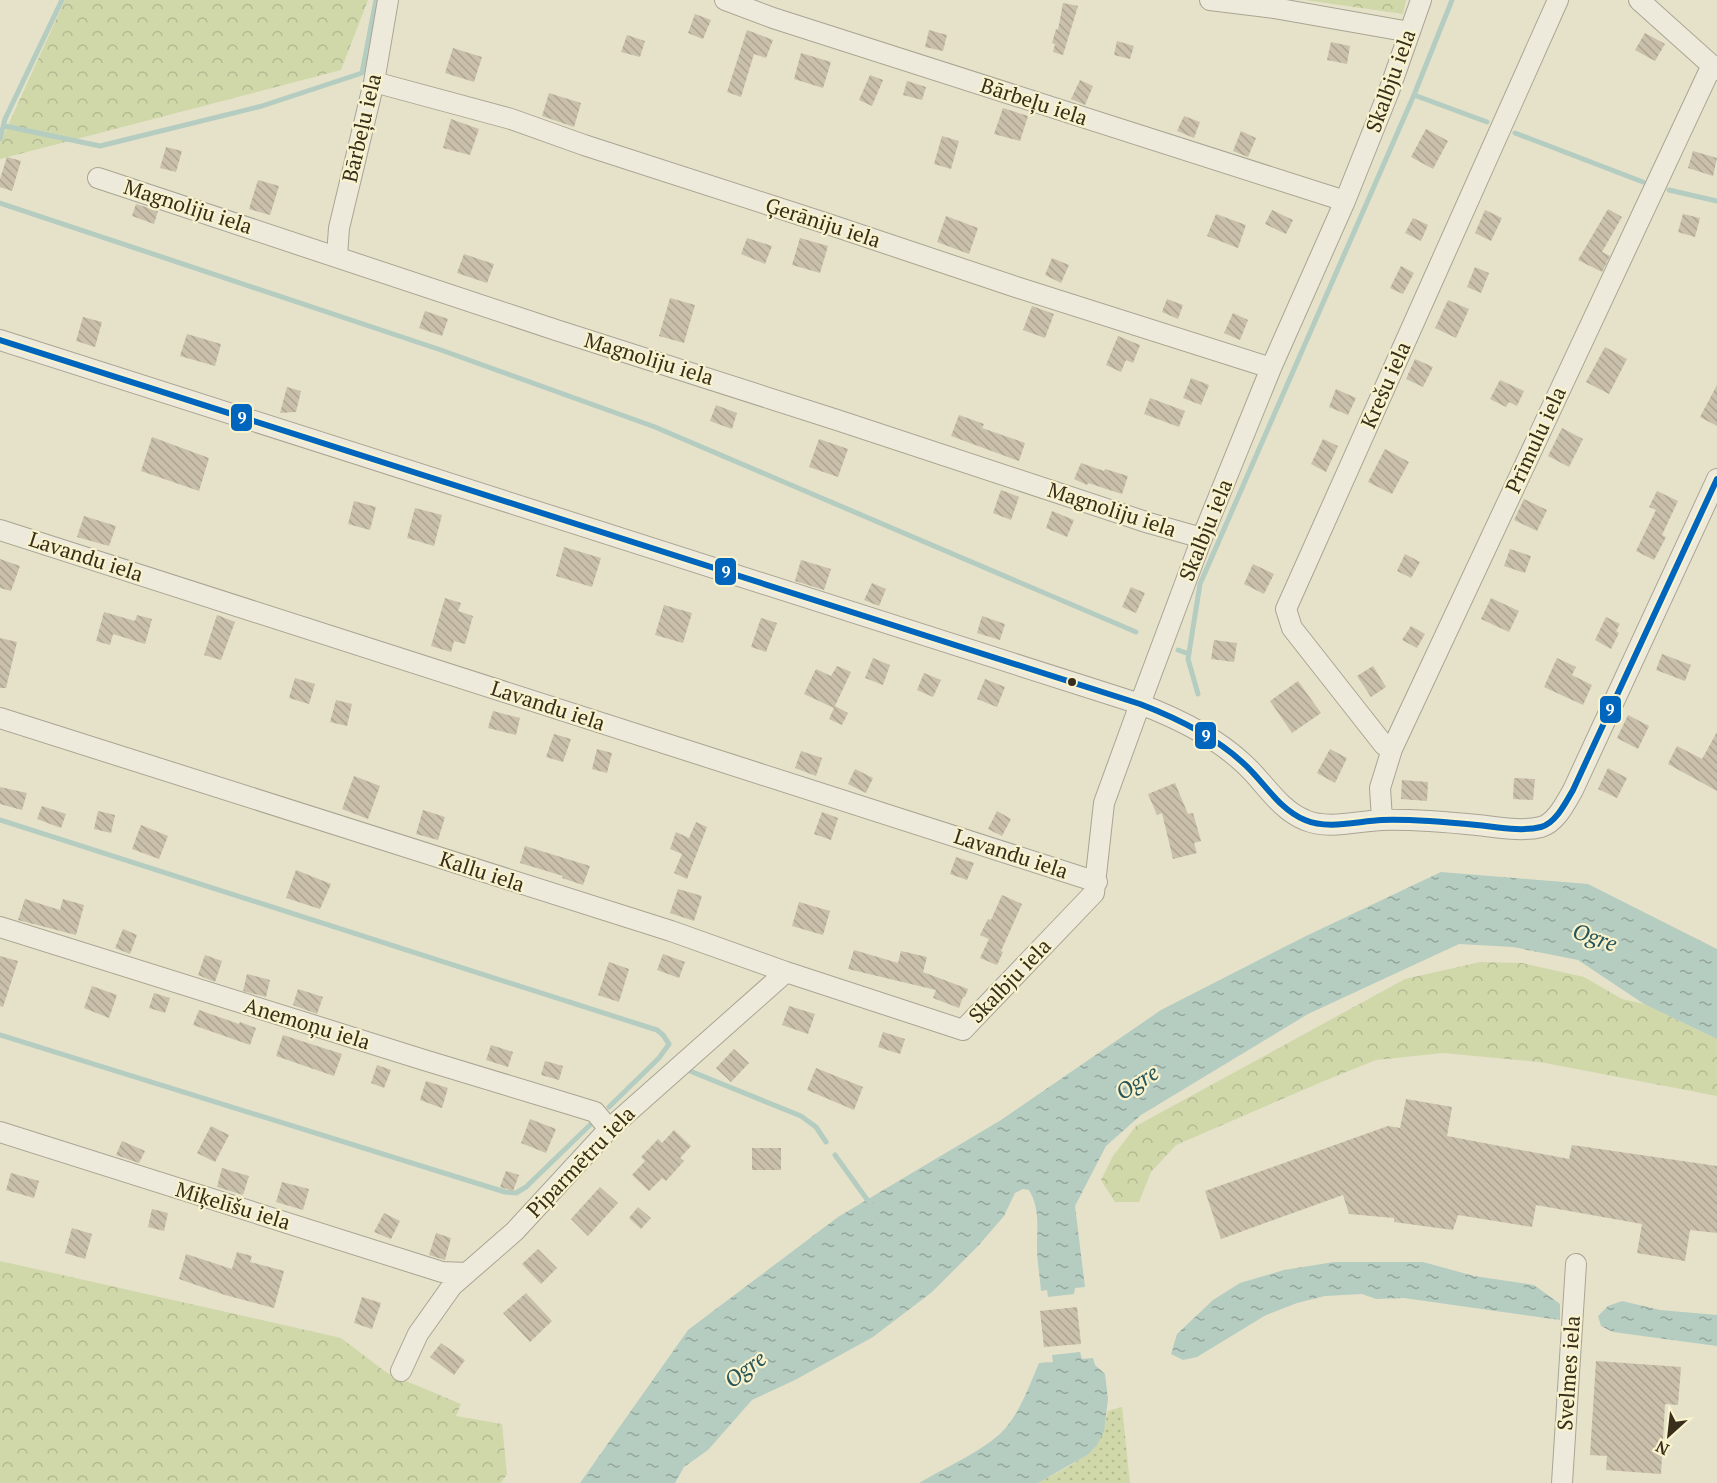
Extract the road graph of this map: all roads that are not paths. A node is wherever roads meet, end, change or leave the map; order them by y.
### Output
1 (388, 0) edge
2 (725, 0) edge
3 (1210, 0) edge
4 (1421, 0) edge
5 (1558, 0) edge
6 (1639, 0) edge
7 (1410, 32) junction
8 (1714, 68) edge
9 (374, 82) junction
10 (98, 178) dead end
11 (1345, 201) junction
12 (337, 256) junction
13 (0, 340) edge
14 (1271, 368) junction
15 (1717, 479) edge
16 (0, 530) edge
17 (1202, 538) junction
18 (1140, 704) junction
19 (0, 718) edge
20 (1392, 748) junction
21 (1382, 820) junction
22 (1097, 882) junction
23 (0, 927) edge
24 (786, 972) junction
25 (963, 1030) joint
26 (609, 1129) junction
27 (0, 1132) edge
28 (1576, 1264) dead end
29 (467, 1273) junction
30 (401, 1371) dead end
31 (1562, 1483) edge

1 - 9 street, Bārbeļu iela
2 - 11 street, Bārbeļu iela
3 - 7 street
4 - 7 street, Skalbju iela
5 - 20 street, Krešu iela
6 - 8 street
7 - 11 street, Skalbju iela
8 - 20 street, Prīmulu iela
9 - 12 street, Bārbeļu iela
9 - 14 street, Ģerāniju iela
10 - 12 street, Magnoliju iela
11 - 14 street, Skalbju iela
12 - 17 street, Magnoliju iela
13 - 18 street
14 - 17 street, Skalbju iela
15 - 21 street
16 - 22 street, Lavandu iela
17 - 18 street, Skalbju iela
18 - 21 street
18 - 22 street, Skalbju iela
19 - 24 street, Kallu iela
20 - 21 street, Prīmulu iela
22 - 25 street, Skalbju iela
23 - 26 street, Anemoņu iela
24 - 25 street, Kallu iela
24 - 26 street, Piparmētru iela
26 - 29 street, Piparmētru iela
27 - 29 street, Miķelīšu iela
28 - 31 street, Svelmes iela
29 - 30 street, Piparmētru iela

